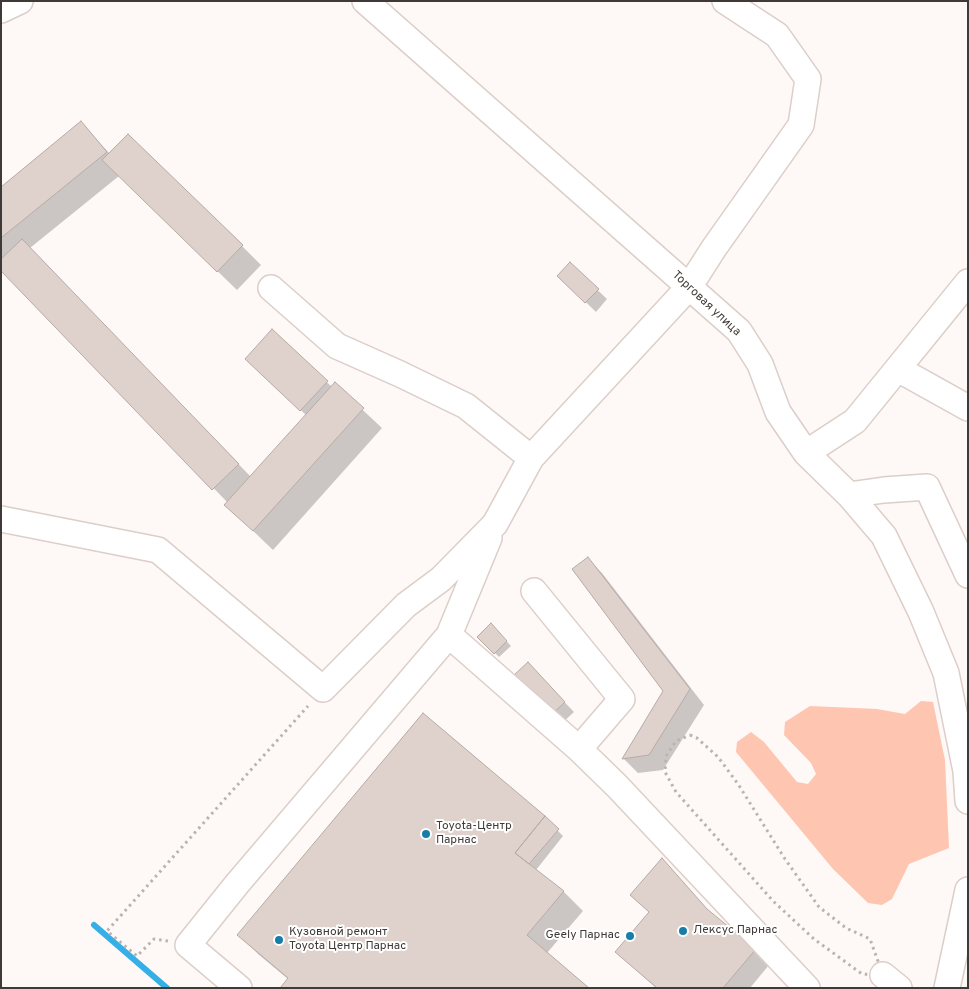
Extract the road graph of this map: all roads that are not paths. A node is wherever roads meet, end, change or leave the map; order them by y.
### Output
1 (20, 1) edge
2 (365, 1) edge
3 (725, 1) edge
4 (1, 10) edge
5 (968, 282) edge
6 (689, 287) junction
7 (271, 288) dead end
8 (898, 369) junction
9 (968, 408) edge
10 (806, 453) junction
11 (531, 458) junction
12 (849, 495) junction
13 (1, 519) edge
14 (495, 524) junction
15 (968, 575) edge
16 (534, 591) dead end
17 (448, 635) junction
18 (579, 749) junction
19 (968, 801) edge
20 (968, 890) edge
21 (239, 988) edge
22 (807, 988) edge
23 (947, 988) edge

1 - 4 street
2 - 6 street, Торговая улица
3 - 6 street
5 - 8 street
6 - 10 street, Торговая улица
6 - 11 street
7 - 11 street
8 - 9 street
8 - 10 street
10 - 12 street, Торговая улица
11 - 14 street
12 - 15 street
12 - 19 street, Торговая улица
13 - 14 street
14 - 17 street
16 - 18 street
17 - 18 street
17 - 21 street
18 - 22 street
20 - 23 street

